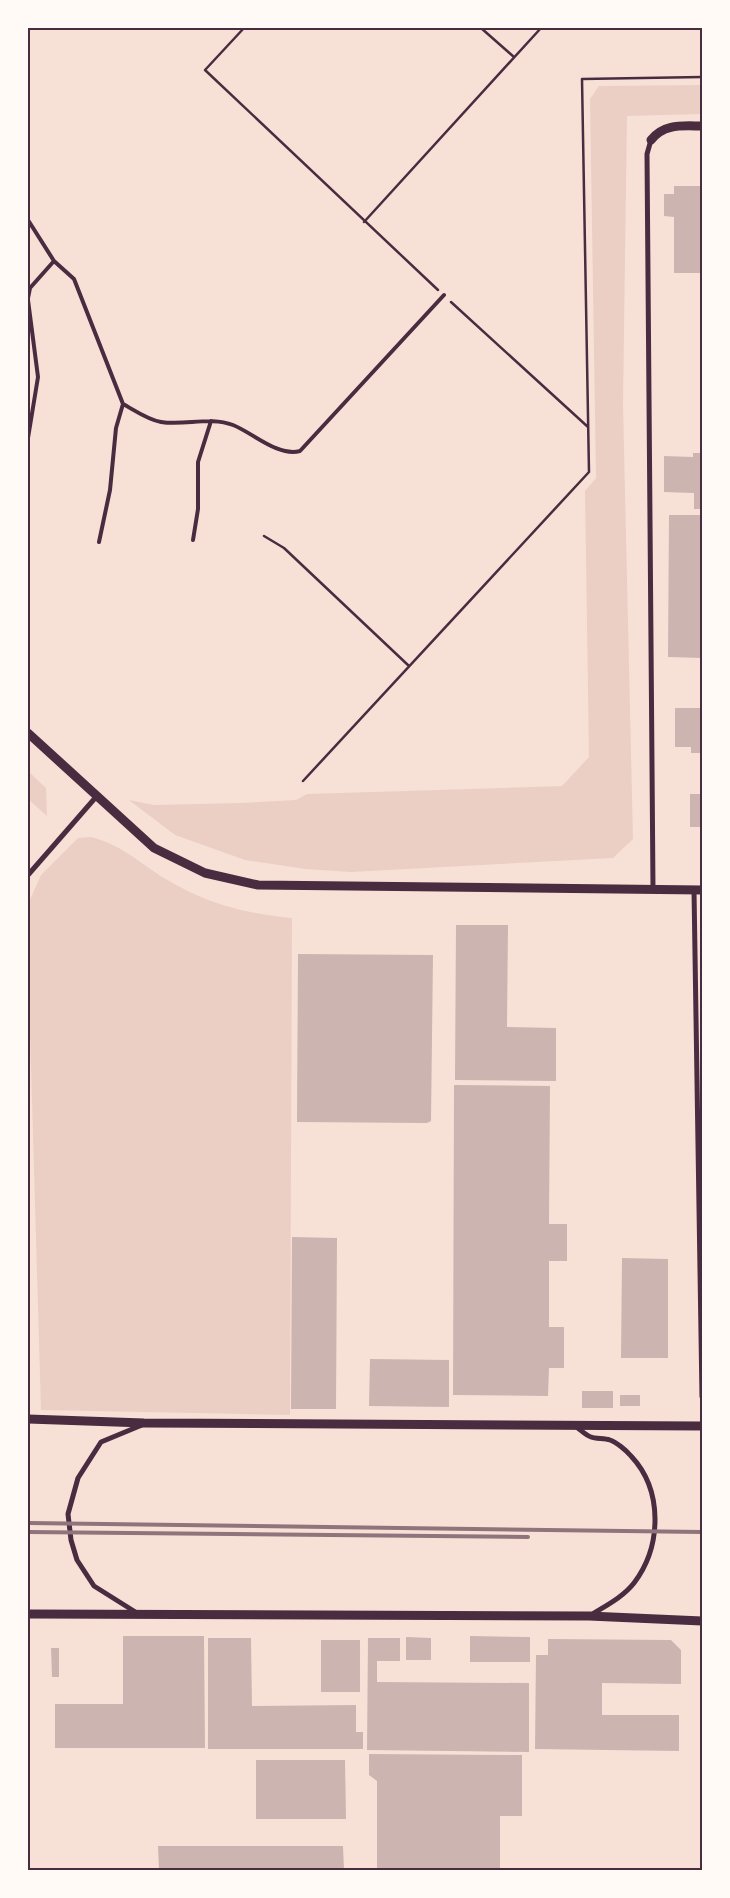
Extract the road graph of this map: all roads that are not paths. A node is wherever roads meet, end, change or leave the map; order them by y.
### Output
1 (702, 126) edge
2 (651, 140) joint
3 (28, 220) edge
4 (54, 261) junction
5 (444, 295) road end
6 (28, 299) edge
7 (123, 404) junction
8 (210, 421) junction
9 (28, 438) edge
10 (193, 540) dead end
11 (99, 542) dead end
12 (28, 733) edge
13 (96, 797) junction
14 (28, 875) edge
15 (653, 888) junction
16 (698, 890) edge
17 (702, 1397) edge
18 (28, 1419) edge
19 (144, 1423) junction
20 (574, 1425) junction
21 (702, 1426) edge
22 (28, 1614) edge
23 (142, 1615) junction
24 (589, 1616) junction
25 (702, 1621) edge

1 - 2 street
2 - 15 street
3 - 4 lane
4 - 6 lane
4 - 7 lane
5 - 8 lane
6 - 9 lane
7 - 8 lane
7 - 11 lane
8 - 10 lane
12 - 13 street
13 - 14 street
13 - 15 street
15 - 16 street
16 - 17 street
18 - 19 street
19 - 20 street
19 - 23 street
20 - 21 street
20 - 24 street
22 - 23 street
23 - 24 street
24 - 25 street

